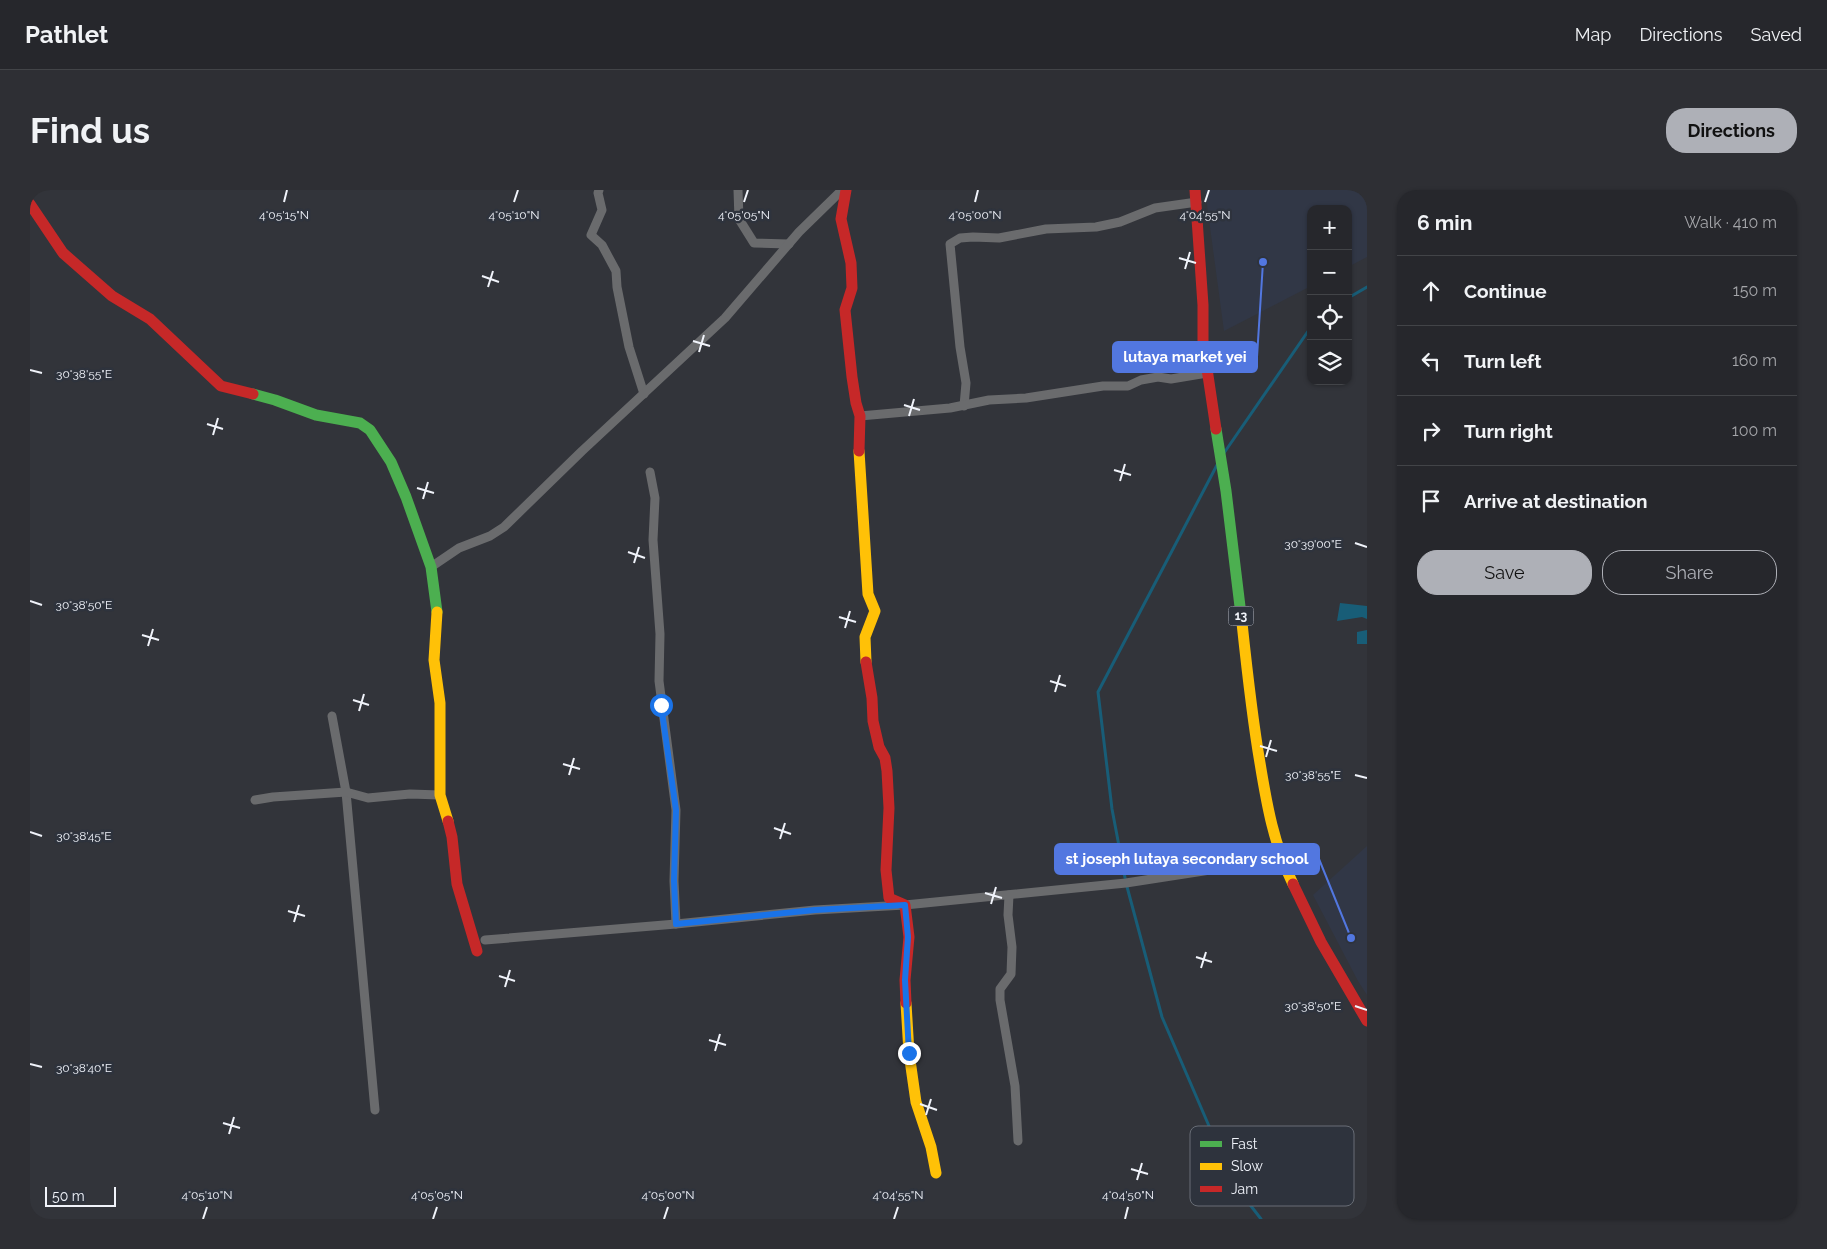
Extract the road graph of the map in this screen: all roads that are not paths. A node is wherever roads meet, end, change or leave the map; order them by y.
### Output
1 (599, 190) edge
2 (738, 190) edge
3 (842, 190) edge
4 (846, 190) edge
5 (1195, 190) edge
6 (1197, 202) junction
7 (30, 204) edge
8 (789, 244) junction
9 (1207, 373) junction
10 (644, 394) junction
11 (964, 406) junction
12 (860, 416) junction
13 (650, 472) dead end
14 (431, 567) junction
15 (332, 716) dead end
16 (346, 792) junction
17 (440, 795) junction
18 (255, 800) dead end
19 (1281, 859) junction
20 (1009, 895) junction
21 (905, 905) junction
22 (676, 924) junction
23 (485, 940) dead end
24 (478, 950) dead end
25 (1367, 1021) edge
26 (375, 1110) dead end
27 (1018, 1141) dead end
28 (936, 1173) dead end

1 - 10 street
2 - 8 street
3 - 8 street
4 - 12 street
5 - 6 street, 13
6 - 9 street, 13
6 - 11 street
7 - 14 street
8 - 10 street
9 - 11 street
9 - 19 street, 13
10 - 14 street
11 - 12 street
12 - 21 street
13 - 22 street
14 - 17 street
15 - 16 street
16 - 17 street
16 - 18 street
16 - 26 street
17 - 24 street
19 - 20 street
19 - 25 street, 13
20 - 21 street
20 - 27 street
21 - 22 street
21 - 28 street
22 - 23 street

